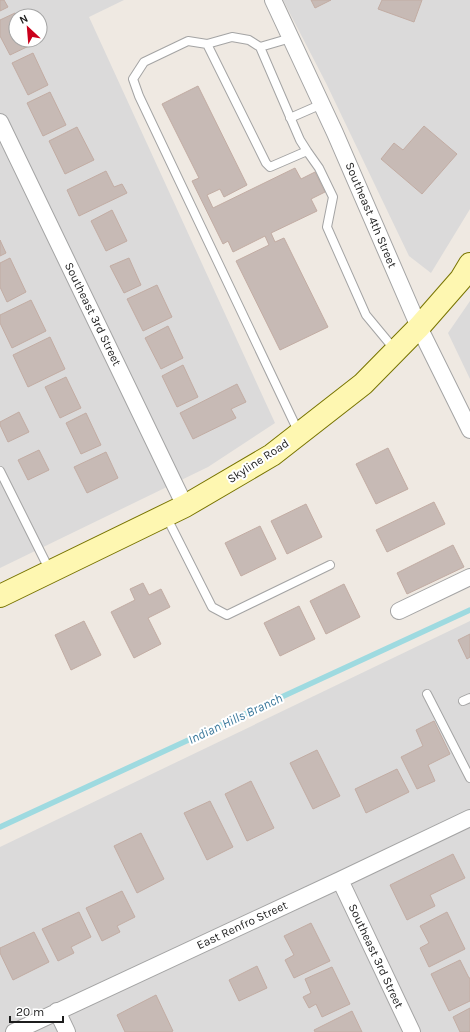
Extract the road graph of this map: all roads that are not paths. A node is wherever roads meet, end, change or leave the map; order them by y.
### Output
1 (273, 0) edge
2 (291, 38) junction
3 (207, 44) junction
4 (260, 47) junction
5 (322, 104) junction
6 (290, 118) junction
7 (0, 122) edge
8 (307, 150) junction
9 (467, 275) edge
10 (419, 327) junction
11 (396, 351) junction
12 (470, 430) edge
13 (299, 434) junction
14 (0, 471) edge
15 (185, 506) junction
16 (166, 515) junction
17 (330, 565) dead end
18 (50, 571) junction
19 (470, 577) edge
20 (0, 596) edge
21 (399, 611) dead end
22 (427, 694) dead end
23 (470, 778) edge
24 (470, 818) edge
25 (340, 880) junction
26 (57, 1011) junction
27 (14, 1032) edge
28 (67, 1032) edge
29 (412, 1032) edge

1 - 2 street, Southeast 4th Street
2 - 4 lane
2 - 5 street, Southeast 4th Street
3 - 4 lane
3 - 8 lane
3 - 13 lane
4 - 6 lane
5 - 6 lane
5 - 10 street, Southeast 4th Street
6 - 8 lane
7 - 15 street, Southeast 3rd Street
8 - 11 lane
9 - 10 street, Skyline Road
10 - 11 street, Skyline Road
10 - 12 street, Southeast 4th Street
11 - 13 street, Skyline Road
13 - 15 street, Skyline Road
14 - 18 lane
15 - 16 street, Skyline Road
16 - 17 lane
16 - 18 street, Skyline Road
18 - 20 street, Skyline Road
19 - 21 street
22 - 23 lane
24 - 25 street, East Renfro Street
25 - 26 street, East Renfro Street
25 - 29 street, Southeast 3rd Street
26 - 27 street, East Renfro Street
26 - 28 street

